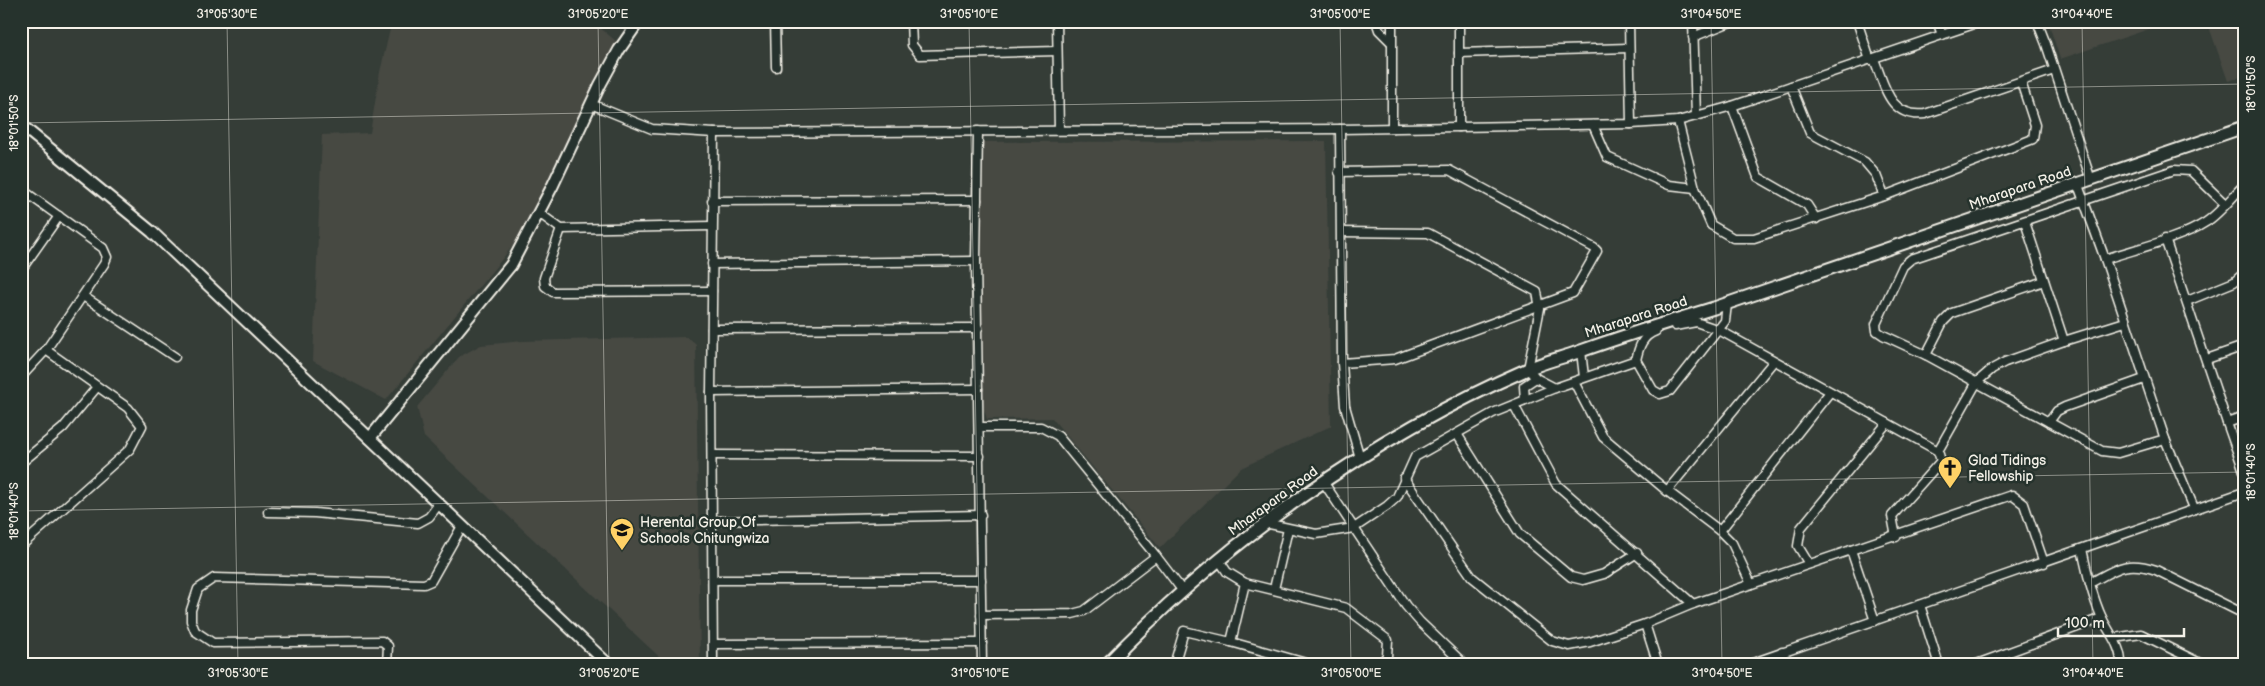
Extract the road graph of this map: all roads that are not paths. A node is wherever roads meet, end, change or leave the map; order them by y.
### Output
1 (639, 21) edge
2 (775, 21) edge
3 (911, 21) edge
4 (1057, 21) edge
5 (1376, 21) edge
6 (1392, 21) edge
7 (1459, 21) edge
8 (1629, 21) edge
9 (1693, 21) edge
10 (1733, 21) edge
11 (1857, 21) edge
12 (1937, 21) edge
13 (1983, 21) edge
14 (2037, 21) edge
15 (1942, 36) junction
16 (1693, 37) junction
17 (1391, 42) junction
18 (1629, 48) junction
19 (1057, 51) junction
20 (1459, 53) junction
21 (1872, 59) junction
22 (776, 67) dead end
23 (2054, 70) junction
24 (2021, 82) junction
25 (1791, 86) junction
26 (591, 104) junction
27 (1732, 106) junction
28 (1696, 116) junction
29 (1678, 121) junction
30 (1631, 124) junction
31 (21, 125) edge
32 (1593, 125) junction
33 (1459, 127) junction
34 (2244, 127) edge
35 (1392, 128) junction
36 (1340, 129) junction
37 (1059, 130) junction
38 (978, 131) junction
39 (714, 133) junction
40 (1339, 172) junction
41 (2091, 180) junction
42 (2078, 185) junction
43 (2244, 185) edge
44 (1696, 188) junction
45 (21, 189) edge
46 (1884, 196) junction
47 (977, 200) junction
48 (712, 201) junction
49 (2086, 202) junction
50 (2225, 204) junction
51 (539, 214) junction
52 (60, 216) junction
53 (1816, 219) junction
54 (2025, 222) junction
55 (712, 226) junction
56 (561, 229) junction
57 (1342, 232) junction
58 (2165, 239) junction
59 (2105, 259) junction
60 (976, 261) junction
61 (712, 264) junction
62 (21, 270) edge
63 (2244, 273) edge
64 (2044, 281) junction
65 (712, 291) junction
66 (83, 296) junction
67 (2187, 301) junction
68 (1727, 304) junction
69 (1540, 308) junction
70 (2125, 322) junction
71 (978, 328) junction
72 (712, 329) junction
73 (1719, 330) junction
74 (2064, 341) junction
75 (2244, 346) edge
76 (46, 350) junction
77 (1580, 351) junction
78 (1926, 355) junction
79 (174, 357) dead end
80 (2207, 359) junction
81 (1636, 360) junction
82 (1773, 362) junction
83 (1342, 363) junction
84 (1532, 373) junction
85 (21, 377) edge
86 (1584, 377) junction
87 (2144, 379) junction
88 (1574, 382) junction
89 (1976, 382) junction
90 (97, 387) junction
91 (1555, 388) junction
92 (978, 389) junction
93 (711, 392) junction
94 (1830, 392) junction
95 (1525, 400) junction
96 (1514, 405) junction
97 (2244, 417) edge
98 (2049, 422) junction
99 (1887, 423) junction
100 (2228, 423) junction
101 (979, 427) junction
102 (1457, 434) junction
103 (370, 438) junction
104 (2165, 439) junction
105 (1938, 451) junction
106 (712, 455) junction
107 (980, 456) junction
108 (1360, 458) junction
109 (21, 463) edge
110 (2244, 471) edge
111 (1404, 478) junction
112 (1324, 483) junction
113 (1667, 491) junction
114 (2244, 492) edge
115 (439, 504) junction
116 (2194, 508) junction
117 (268, 512) dead end
118 (981, 515) junction
119 (712, 521) junction
120 (1265, 523) junction
121 (462, 526) junction
122 (1354, 528) junction
123 (1288, 529) junction
124 (1720, 531) junction
125 (1896, 536) junction
126 (21, 546) edge
127 (1851, 550) junction
128 (2082, 550) junction
129 (1637, 553) junction
130 (1156, 556) junction
131 (1219, 560) junction
132 (2044, 563) junction
133 (1809, 564) junction
134 (713, 580) junction
135 (981, 580) junction
136 (1245, 583) junction
137 (2090, 583) junction
138 (1751, 584) junction
139 (1274, 589) junction
140 (1182, 590) junction
141 (1693, 604) junction
142 (1920, 606) junction
143 (2244, 614) edge
144 (981, 615) junction
145 (2102, 618) junction
146 (1876, 622) junction
147 (1645, 624) junction
148 (2114, 638) junction
149 (1231, 642) junction
150 (982, 643) junction
151 (713, 644) junction
152 (1782, 652) junction
153 (2188, 661) edge
154 (1111, 663) edge
155 (1464, 664) edge
156 (387, 665) edge
157 (609, 665) edge
158 (713, 665) edge
159 (982, 665) edge
160 (1174, 665) edge
161 (1313, 665) edge
162 (1379, 665) edge
163 (1658, 665) edge
164 (1748, 665) edge
165 (1786, 665) edge
166 (1938, 665) edge
167 (1974, 665) edge
168 (2121, 665) edge
169 (2204, 665) edge

1 - 26 street
2 - 22 street
3 - 19 street
4 - 19 street
5 - 17 street
6 - 17 street
7 - 20 street
8 - 18 street
9 - 16 street
10 - 16 street
11 - 21 street
12 - 15 street
13 - 15 street
14 - 23 street
15 - 21 street
16 - 28 street
17 - 35 street
18 - 20 street
18 - 30 street
19 - 37 street
20 - 33 street
21 - 24 street
21 - 25 street
23 - 24 street
23 - 41 street
24 - 46 street
25 - 27 street
25 - 46 street
26 - 39 street
26 - 51 street
27 - 28 street
27 - 53 street
28 - 29 street
29 - 30 street
29 - 44 street
30 - 32 street
31 - 103 street
32 - 33 street
32 - 44 street
33 - 35 street
34 - 41 main road, Mharapara Road
35 - 36 street
36 - 37 street
36 - 40 street
37 - 38 street
38 - 39 street
38 - 47 street
39 - 48 street
40 - 57 street
40 - 69 street
41 - 42 main road, Mharapara Road
42 - 49 street
42 - 68 main road, Mharapara Road
43 - 50 street
44 - 53 street
45 - 52 street
46 - 53 street
47 - 48 street
47 - 60 street
48 - 55 street
49 - 50 street
49 - 54 street
49 - 59 street
50 - 58 street
51 - 56 street
51 - 103 street
52 - 62 street
52 - 66 street
54 - 64 street
54 - 78 street
55 - 56 street
55 - 61 street
56 - 65 street
57 - 69 street
57 - 83 street
58 - 59 street
58 - 67 street
59 - 70 street
60 - 61 street
60 - 71 street
61 - 65 street
63 - 67 street
64 - 74 street
64 - 78 street
65 - 72 street
66 - 76 street
66 - 79 street
67 - 80 street
68 - 73 street
68 - 77 main road, Mharapara Road
69 - 83 street
69 - 84 street
70 - 74 street
70 - 87 street
71 - 72 street
71 - 92 street
72 - 93 street
73 - 81 street
73 - 81 street
73 - 82 street
74 - 89 street
75 - 80 street
76 - 85 street
76 - 90 street
77 - 84 main road, Mharapara Road
77 - 86 street
78 - 89 street
80 - 100 street
81 - 86 street
82 - 94 street
82 - 113 street
83 - 108 street
84 - 91 street
84 - 95 street
84 - 108 main road, Mharapara Road
86 - 88 street
87 - 98 street
87 - 104 street
88 - 91 street
88 - 113 street
89 - 98 street
89 - 105 street
90 - 109 street
90 - 126 street
91 - 95 street
92 - 93 street
92 - 101 street
93 - 106 street
94 - 99 street
94 - 124 street
95 - 96 street
96 - 102 street
96 - 129 street
97 - 100 street
98 - 104 street
99 - 105 street
99 - 133 street
100 - 110 street
101 - 107 street
101 - 130 street
102 - 111 street
102 - 129 street
103 - 115 street
104 - 116 street
105 - 125 street
106 - 107 street
106 - 119 street
107 - 118 street
108 - 112 main road, Mharapara Road
111 - 122 street
111 - 147 street
112 - 120 main road, Mharapara Road
112 - 122 street
113 - 124 street
114 - 116 street
115 - 117 street
115 - 121 street
116 - 128 street
118 - 119 street
118 - 135 street
119 - 134 street
120 - 123 street
120 - 131 main road, Mharapara Road
121 - 156 street
121 - 157 street
122 - 123 street
122 - 155 street
123 - 139 street
124 - 138 street
125 - 127 street
125 - 132 street
127 - 133 street
127 - 146 street
128 - 132 street
128 - 137 street
129 - 141 street
130 - 140 street
130 - 144 street
131 - 136 street
131 - 140 main road, Mharapara Road
132 - 142 street
133 - 138 street
134 - 135 street
134 - 151 street
135 - 144 street
136 - 139 street
136 - 149 street
137 - 143 street
137 - 145 street
138 - 141 street
139 - 162 street
140 - 154 main road, Mharapara Road
141 - 147 street
142 - 146 street
142 - 166 street
144 - 150 street
145 - 148 street
145 - 167 street
146 - 152 street
147 - 163 street
148 - 153 street
148 - 168 street
149 - 160 street
149 - 161 street
150 - 151 street
150 - 159 street
151 - 158 street
152 - 164 street
152 - 165 street
153 - 169 street

